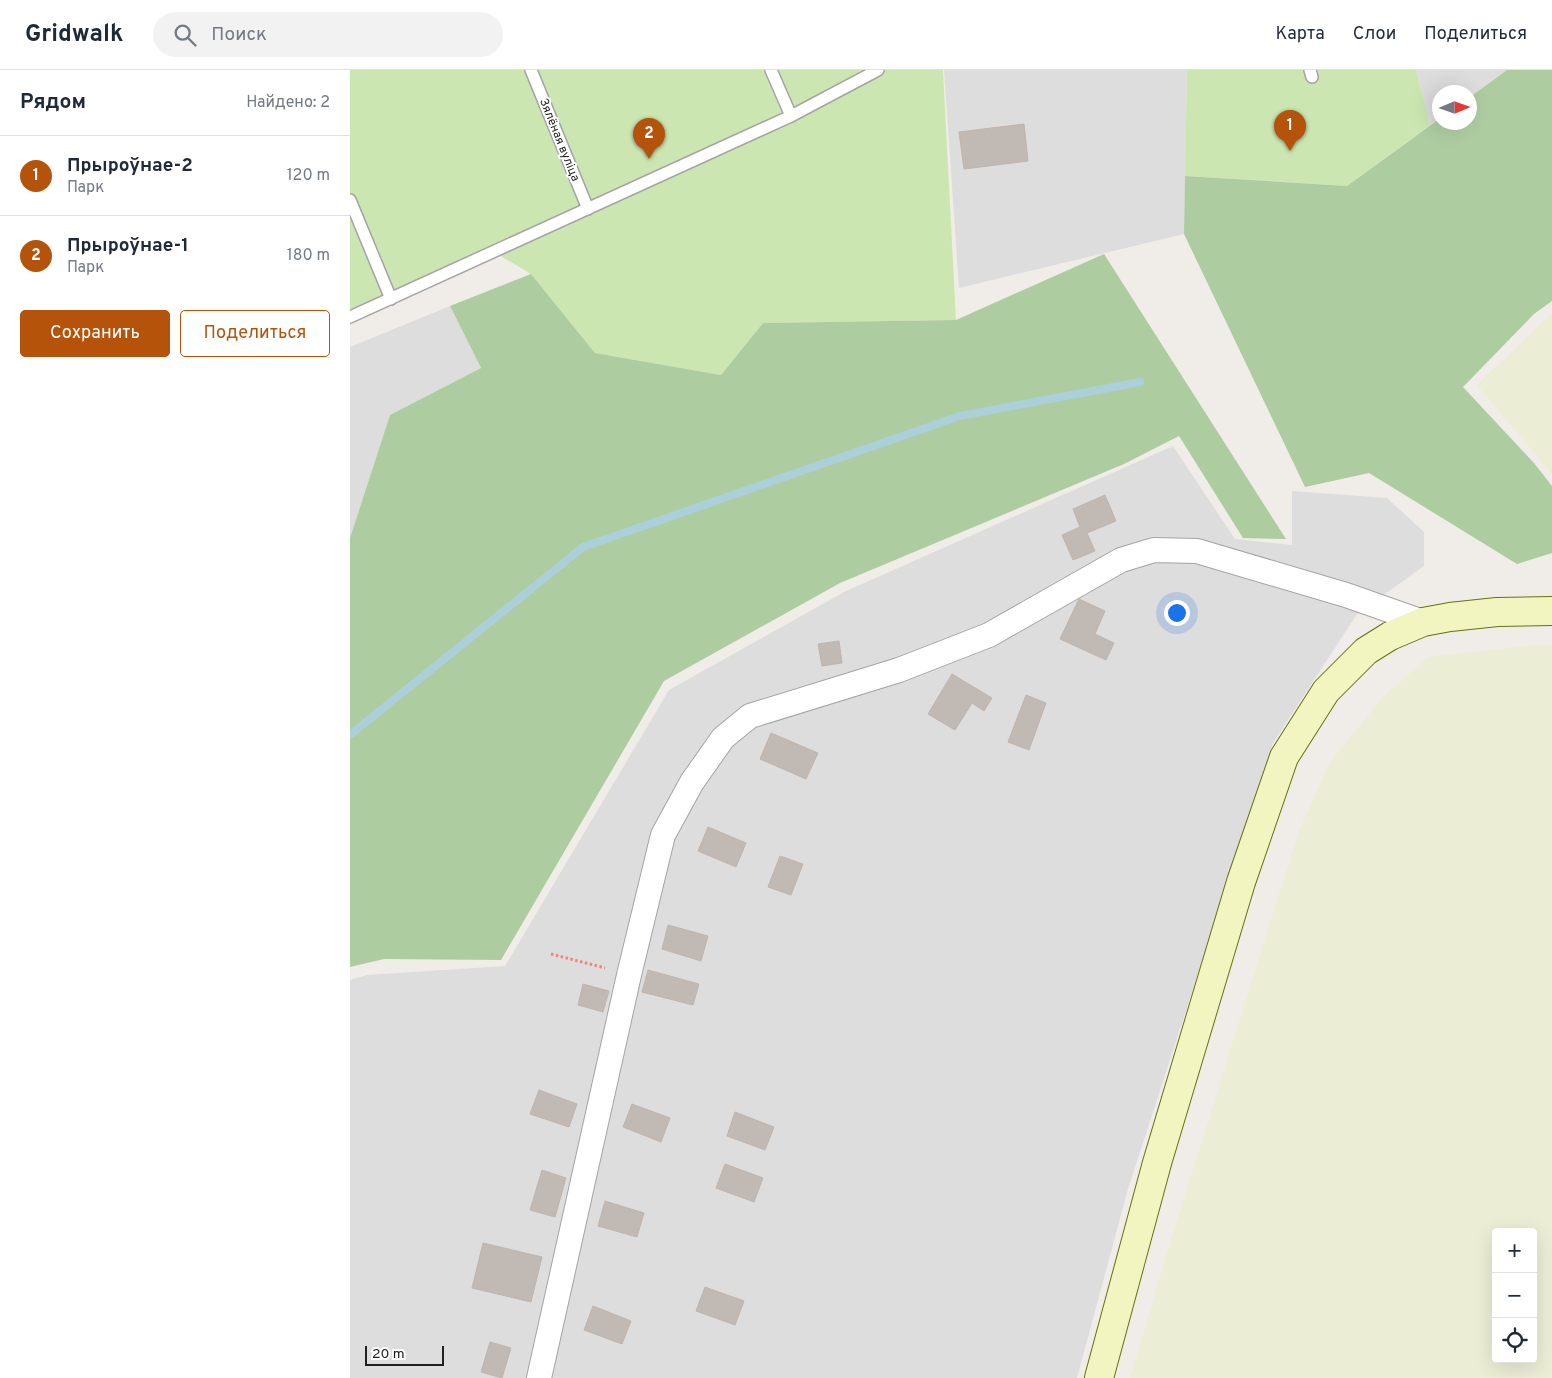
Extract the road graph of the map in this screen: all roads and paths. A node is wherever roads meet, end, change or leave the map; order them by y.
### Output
1 (531, 70) edge
2 (772, 70) edge
3 (878, 70) edge
4 (791, 116) junction
5 (350, 200) edge
6 (588, 209) junction
7 (391, 299) junction
8 (350, 317) edge
9 (1552, 611) edge
10 (1423, 622) junction
11 (551, 954) dead end
12 (630, 975) junction
13 (539, 1378) edge
14 (1099, 1378) edge

1 - 6 lane, Зялёная вуліца
2 - 4 lane
3 - 4 lane
4 - 6 lane
5 - 7 lane
6 - 7 lane
7 - 8 lane
9 - 10 street
10 - 12 street
10 - 14 street
11 - 12 path
12 - 13 street

